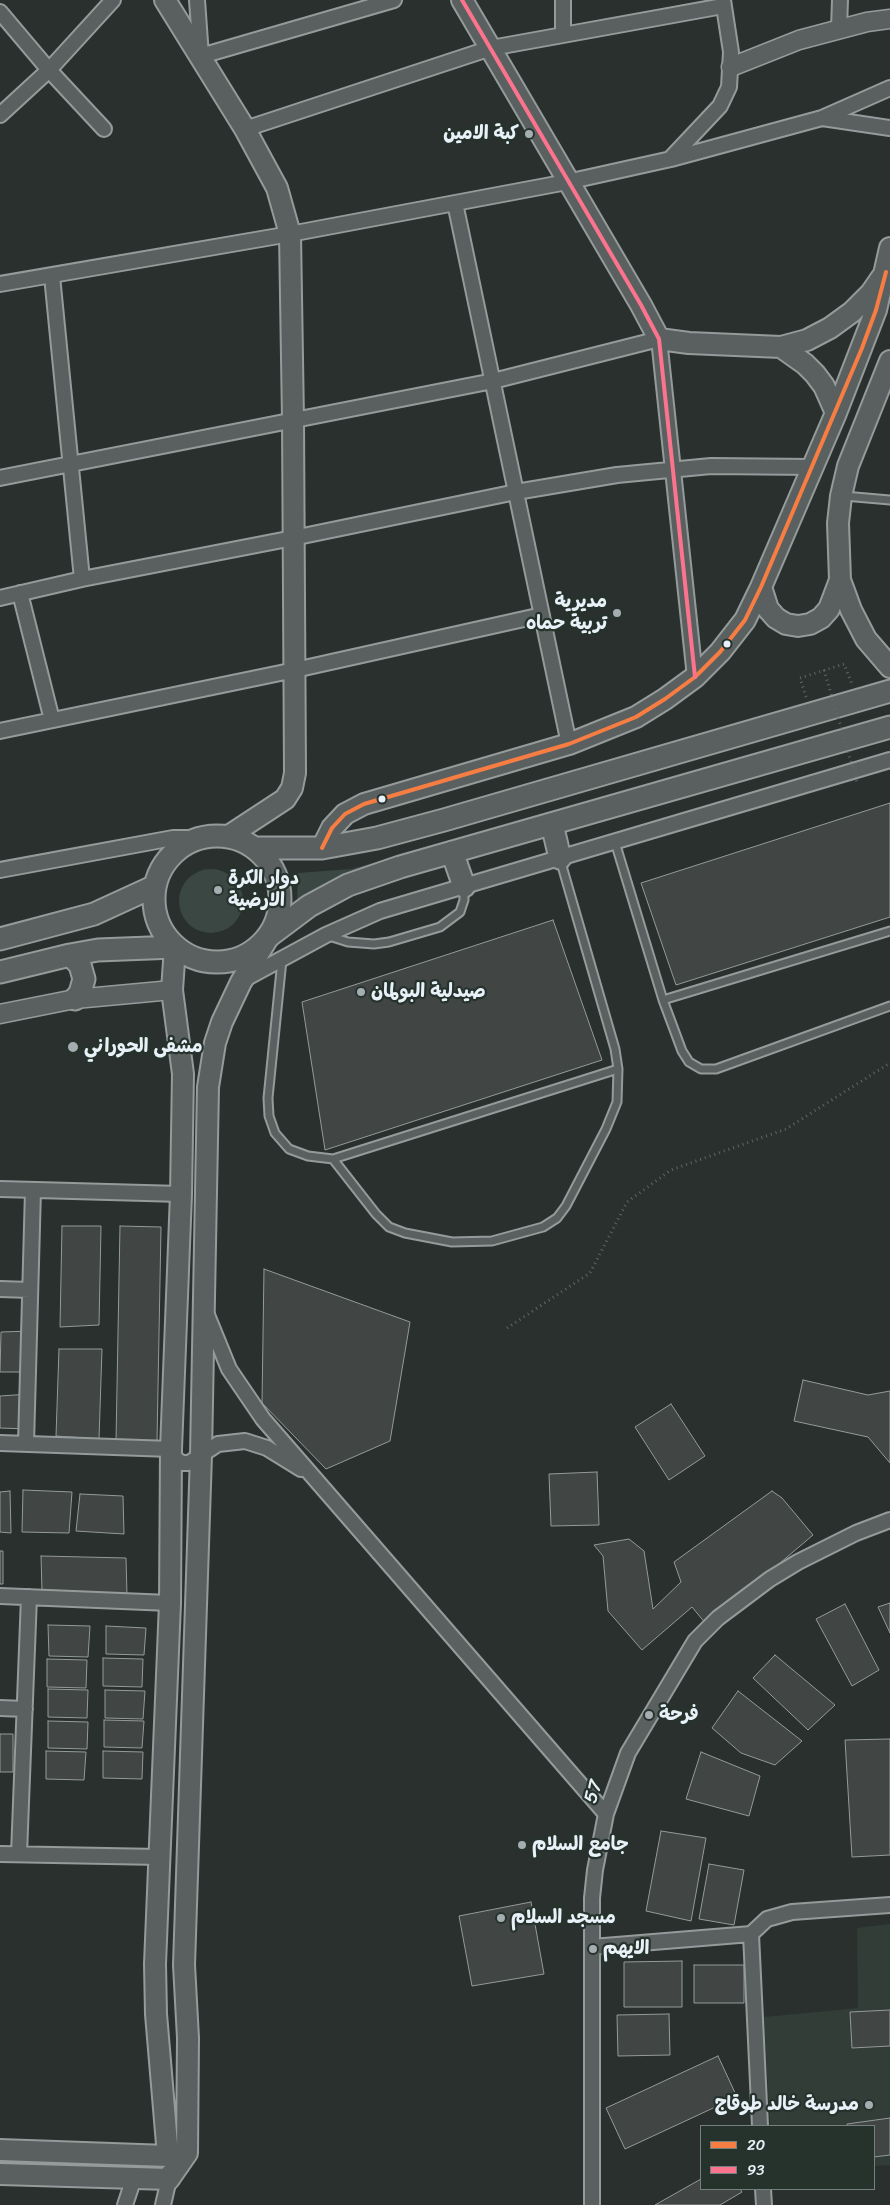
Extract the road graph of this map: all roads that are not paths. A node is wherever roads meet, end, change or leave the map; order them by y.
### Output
1 (113, 0) edge
2 (165, 0) edge
3 (197, 0) edge
4 (394, 0) edge
5 (462, 0) edge
6 (563, 0) edge
7 (840, 0) edge
8 (723, 3) edge
9 (0, 12) edge
10 (890, 19) edge
11 (839, 29) junction
12 (564, 35) junction
13 (491, 48) junction
14 (201, 56) junction
15 (731, 67) junction
16 (49, 70) junction
17 (890, 88) edge
18 (0, 115) edge
19 (822, 118) junction
20 (890, 128) edge
21 (104, 129) dead end
22 (245, 129) junction
23 (671, 159) junction
24 (567, 182) junction
25 (455, 203) junction
26 (290, 234) junction
27 (890, 248) edge
28 (886, 271) junction
29 (52, 276) junction
30 (0, 284) edge
31 (658, 339) junction
32 (781, 347) junction
33 (890, 362) edge
34 (493, 381) junction
35 (836, 412) junction
36 (293, 420) junction
37 (71, 464) junction
38 (812, 467) junction
39 (673, 468) junction
40 (0, 478) edge
41 (516, 492) junction
42 (841, 496) junction
43 (890, 500) edge
44 (293, 538) junction
45 (82, 579) junction
46 (840, 580) junction
47 (761, 587) junction
48 (20, 593) junction
49 (0, 598) edge
50 (542, 615) junction
51 (890, 668) edge
52 (295, 670) junction
53 (695, 677) junction
54 (890, 691) edge
55 (52, 720) junction
56 (890, 727) edge
57 (0, 731) edge
58 (569, 744) junction
59 (890, 760) edge
60 (552, 824) junction
61 (227, 837) junction
62 (200, 838) junction
63 (615, 842) junction
64 (254, 848) junction
65 (322, 848) junction
66 (452, 852) junction
67 (560, 858) junction
68 (0, 870) edge
69 (155, 886) junction
70 (464, 886) junction
71 (890, 931) edge
72 (326, 935) junction
73 (269, 936) junction
74 (0, 939) edge
75 (175, 947) junction
76 (70, 955) junction
77 (282, 960) junction
78 (0, 972) edge
79 (241, 982) junction
80 (172, 990) junction
81 (75, 999) junction
82 (663, 1000) junction
83 (890, 1006) edge
84 (0, 1014) edge
85 (618, 1069) junction
86 (333, 1159) junction
87 (0, 1189) edge
88 (34, 1190) junction
89 (182, 1194) junction
90 (0, 1289) edge
91 (30, 1290) junction
92 (204, 1307) junction
93 (0, 1443) edge
94 (26, 1444) junction
95 (171, 1449) junction
96 (200, 1455) junction
97 (315, 1479) junction
98 (890, 1520) edge
99 (0, 1596) edge
100 (29, 1597) junction
101 (170, 1603) junction
102 (0, 1708) edge
103 (25, 1709) junction
104 (606, 1814) junction
105 (0, 1854) edge
106 (19, 1854) junction
107 (160, 1857) junction
108 (890, 1905) edge
109 (751, 1934) junction
110 (592, 1947) junction
111 (760, 2125) edge
112 (0, 2150) edge
113 (168, 2156) junction
114 (0, 2174) edge
115 (134, 2178) junction
116 (170, 2179) junction
117 (763, 2190) edge
118 (125, 2205) edge
119 (163, 2205) edge
120 (592, 2205) edge
121 (764, 2205) edge

1 - 16 street
2 - 14 main road
3 - 14 street
4 - 14 street
5 - 13 main road
6 - 12 street
7 - 11 street
8 - 12 street
8 - 15 street
9 - 16 street
10 - 11 street
11 - 15 street
12 - 13 street
13 - 22 street
13 - 24 main road
14 - 22 main road
15 - 23 street
16 - 18 street
16 - 21 street
17 - 19 street
19 - 20 street
19 - 23 street
22 - 26 main road
23 - 24 street
24 - 25 street
24 - 31 main road
25 - 26 street
25 - 34 street
26 - 29 street
26 - 36 main road
27 - 28 main road
28 - 32 main road
28 - 35 main road
29 - 30 street
29 - 37 street
31 - 32 main road
31 - 34 street
31 - 39 street
32 - 35 main road
33 - 42 main road
34 - 36 street
34 - 41 street
35 - 38 main road
36 - 37 street
36 - 44 main road
37 - 40 street
37 - 45 street
38 - 39 street
38 - 47 main road
39 - 41 street
39 - 53 street
41 - 44 street
41 - 50 street
42 - 43 lane
42 - 46 main road
44 - 45 street
44 - 52 main road
45 - 48 street
46 - 47 main road
46 - 51 main road
47 - 53 main road
48 - 49 street
48 - 55 street
50 - 52 street
50 - 58 street
52 - 55 street
52 - 61 main road
53 - 58 main road
54 - 65 main road
55 - 57 street
56 - 60 main road
58 - 65 main road
59 - 63 street
60 - 66 main road
60 - 67 main road
61 - 62 main road
61 - 64 main road
62 - 68 street
62 - 69 main road
63 - 67 street
63 - 82 lane
64 - 65 main road
64 - 73 main road
66 - 70 main road
66 - 73 main road
67 - 70 street
67 - 85 lane
69 - 74 main road
69 - 75 main road
70 - 72 street
70 - 72 lane
71 - 82 lane
72 - 77 street
73 - 75 main road
73 - 79 main road
75 - 76 main road
75 - 80 main road
76 - 78 main road
76 - 81 main road
77 - 79 street
77 - 86 lane
79 - 92 main road
80 - 81 street
80 - 89 main road
81 - 84 street
82 - 83 lane
85 - 86 lane
85 - 86 lane
87 - 88 street
88 - 89 street
88 - 91 street
89 - 95 main road
90 - 91 street
91 - 94 street
92 - 96 main road
92 - 97 street
93 - 94 street
94 - 95 street
95 - 96 street
95 - 101 main road
96 - 97 street
96 - 116 main road
97 - 104 street
98 - 104 street, 57
99 - 100 street
100 - 101 street
100 - 103 street
101 - 107 main road
102 - 103 street
103 - 106 street
104 - 110 street, 57
105 - 106 street
106 - 107 street
107 - 113 main road
108 - 109 street
109 - 110 street
109 - 111 street
110 - 120 street, 57
112 - 113 main road
113 - 116 street
114 - 115 main road
115 - 116 main road
115 - 118 street
116 - 119 street
117 - 121 street

